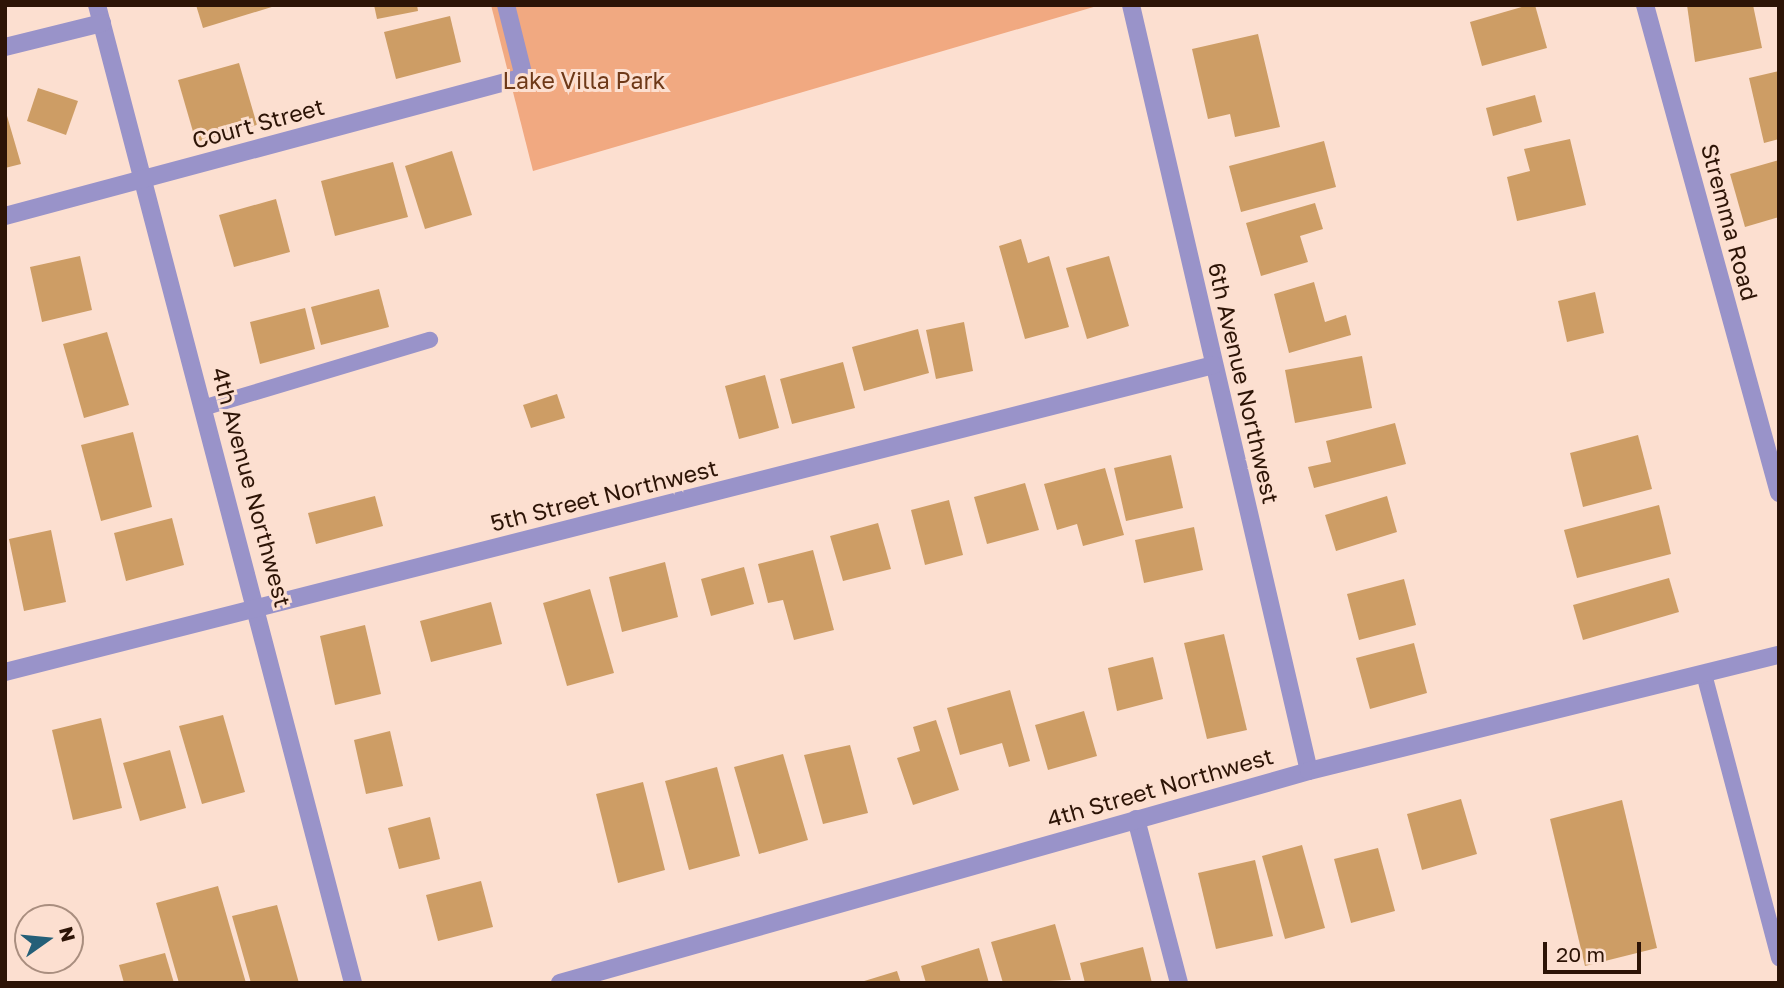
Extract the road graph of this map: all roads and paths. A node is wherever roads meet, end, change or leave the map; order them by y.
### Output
1 (97, 5) edge
2 (506, 5) edge
3 (1131, 5) edge
4 (1645, 5) edge
5 (102, 23) junction
6 (5, 47) edge
7 (144, 178) junction
8 (5, 216) edge
9 (430, 340) dead end
10 (1214, 365) junction
11 (206, 407) junction
12 (1779, 493) edge
13 (258, 609) junction
14 (1779, 655) edge
15 (5, 672) edge
16 (1704, 674) junction
17 (1309, 771) junction
18 (1136, 819) junction
19 (1779, 958) edge
20 (353, 983) edge
21 (559, 983) edge
22 (1179, 983) edge

1 - 5 street, 4th Avenue Northwest
2 - 7 street, Court Street
3 - 10 street, 6th Avenue Northwest
4 - 12 street, Stremma Road
5 - 6 street
5 - 7 street, 4th Avenue Northwest
7 - 8 street, Court Street
7 - 11 street, 4th Avenue Northwest
9 - 11 lane
10 - 13 street, 5th Street Northwest
10 - 17 street, 6th Avenue Northwest
11 - 13 street, 4th Avenue Northwest
13 - 15 street, 5th Street Northwest
13 - 20 street, 4th Avenue Northwest
14 - 16 street, 4th Street Northwest
16 - 17 street, 4th Street Northwest
16 - 19 lane
17 - 18 street, 4th Street Northwest
18 - 21 street, 4th Street Northwest
18 - 22 street

